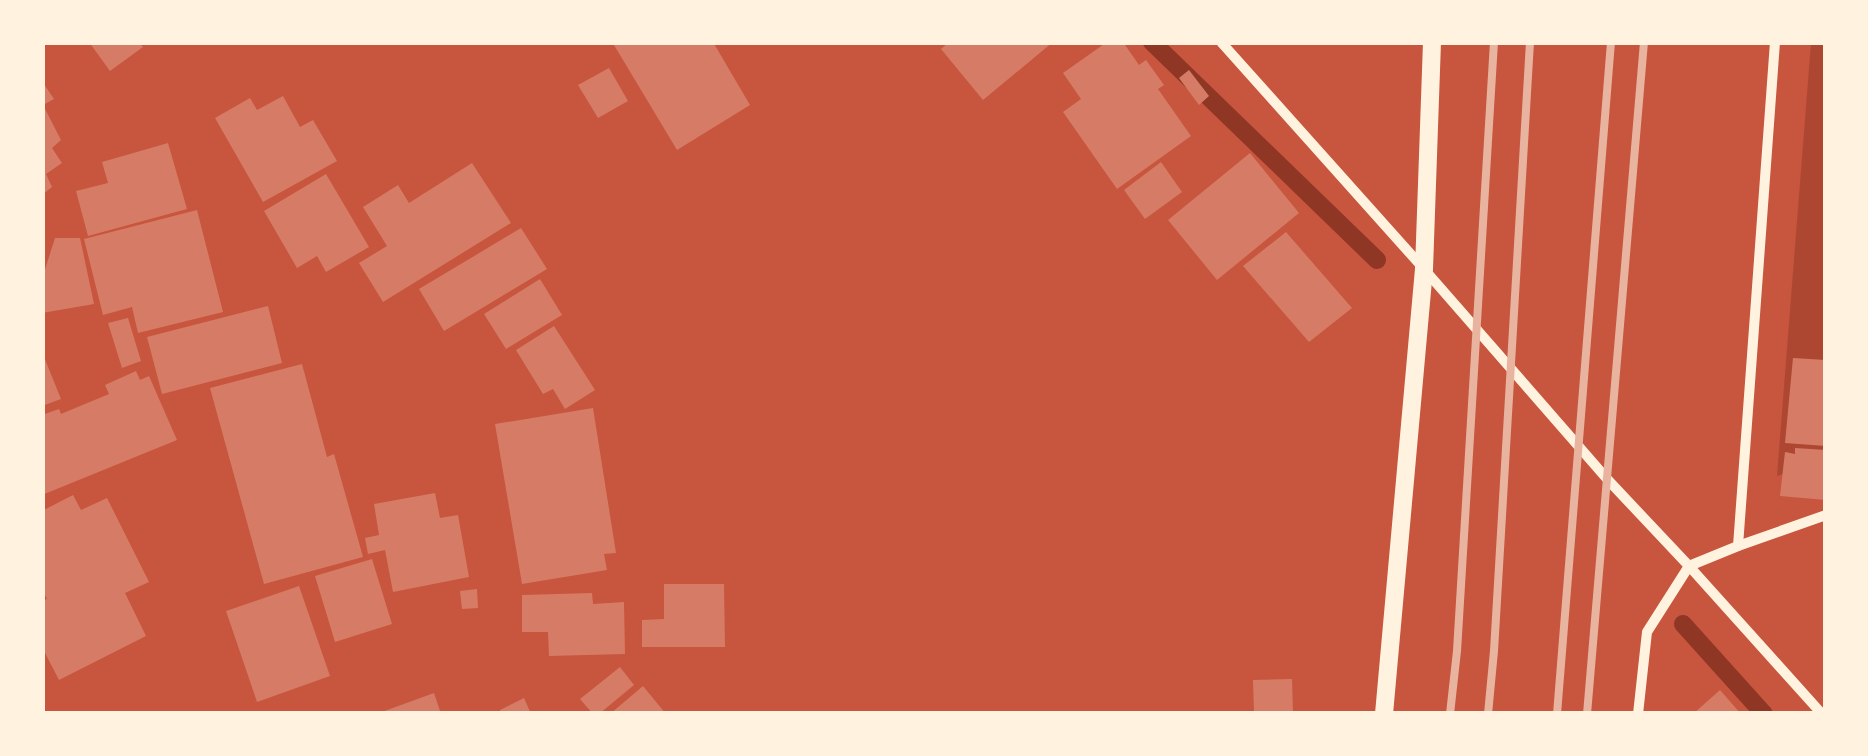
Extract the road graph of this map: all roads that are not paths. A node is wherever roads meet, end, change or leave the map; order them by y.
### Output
1 (1221, 42) edge
2 (1432, 42) edge
3 (1776, 42) edge
4 (1424, 268) junction
5 (1826, 515) edge
6 (1738, 546) junction
7 (1690, 566) junction
8 (1384, 714) edge
9 (1638, 714) edge
10 (1822, 714) edge

1 - 4 street
2 - 4 street
3 - 6 street
4 - 7 street
4 - 8 street
5 - 6 street
6 - 7 street
7 - 9 street
7 - 10 street

